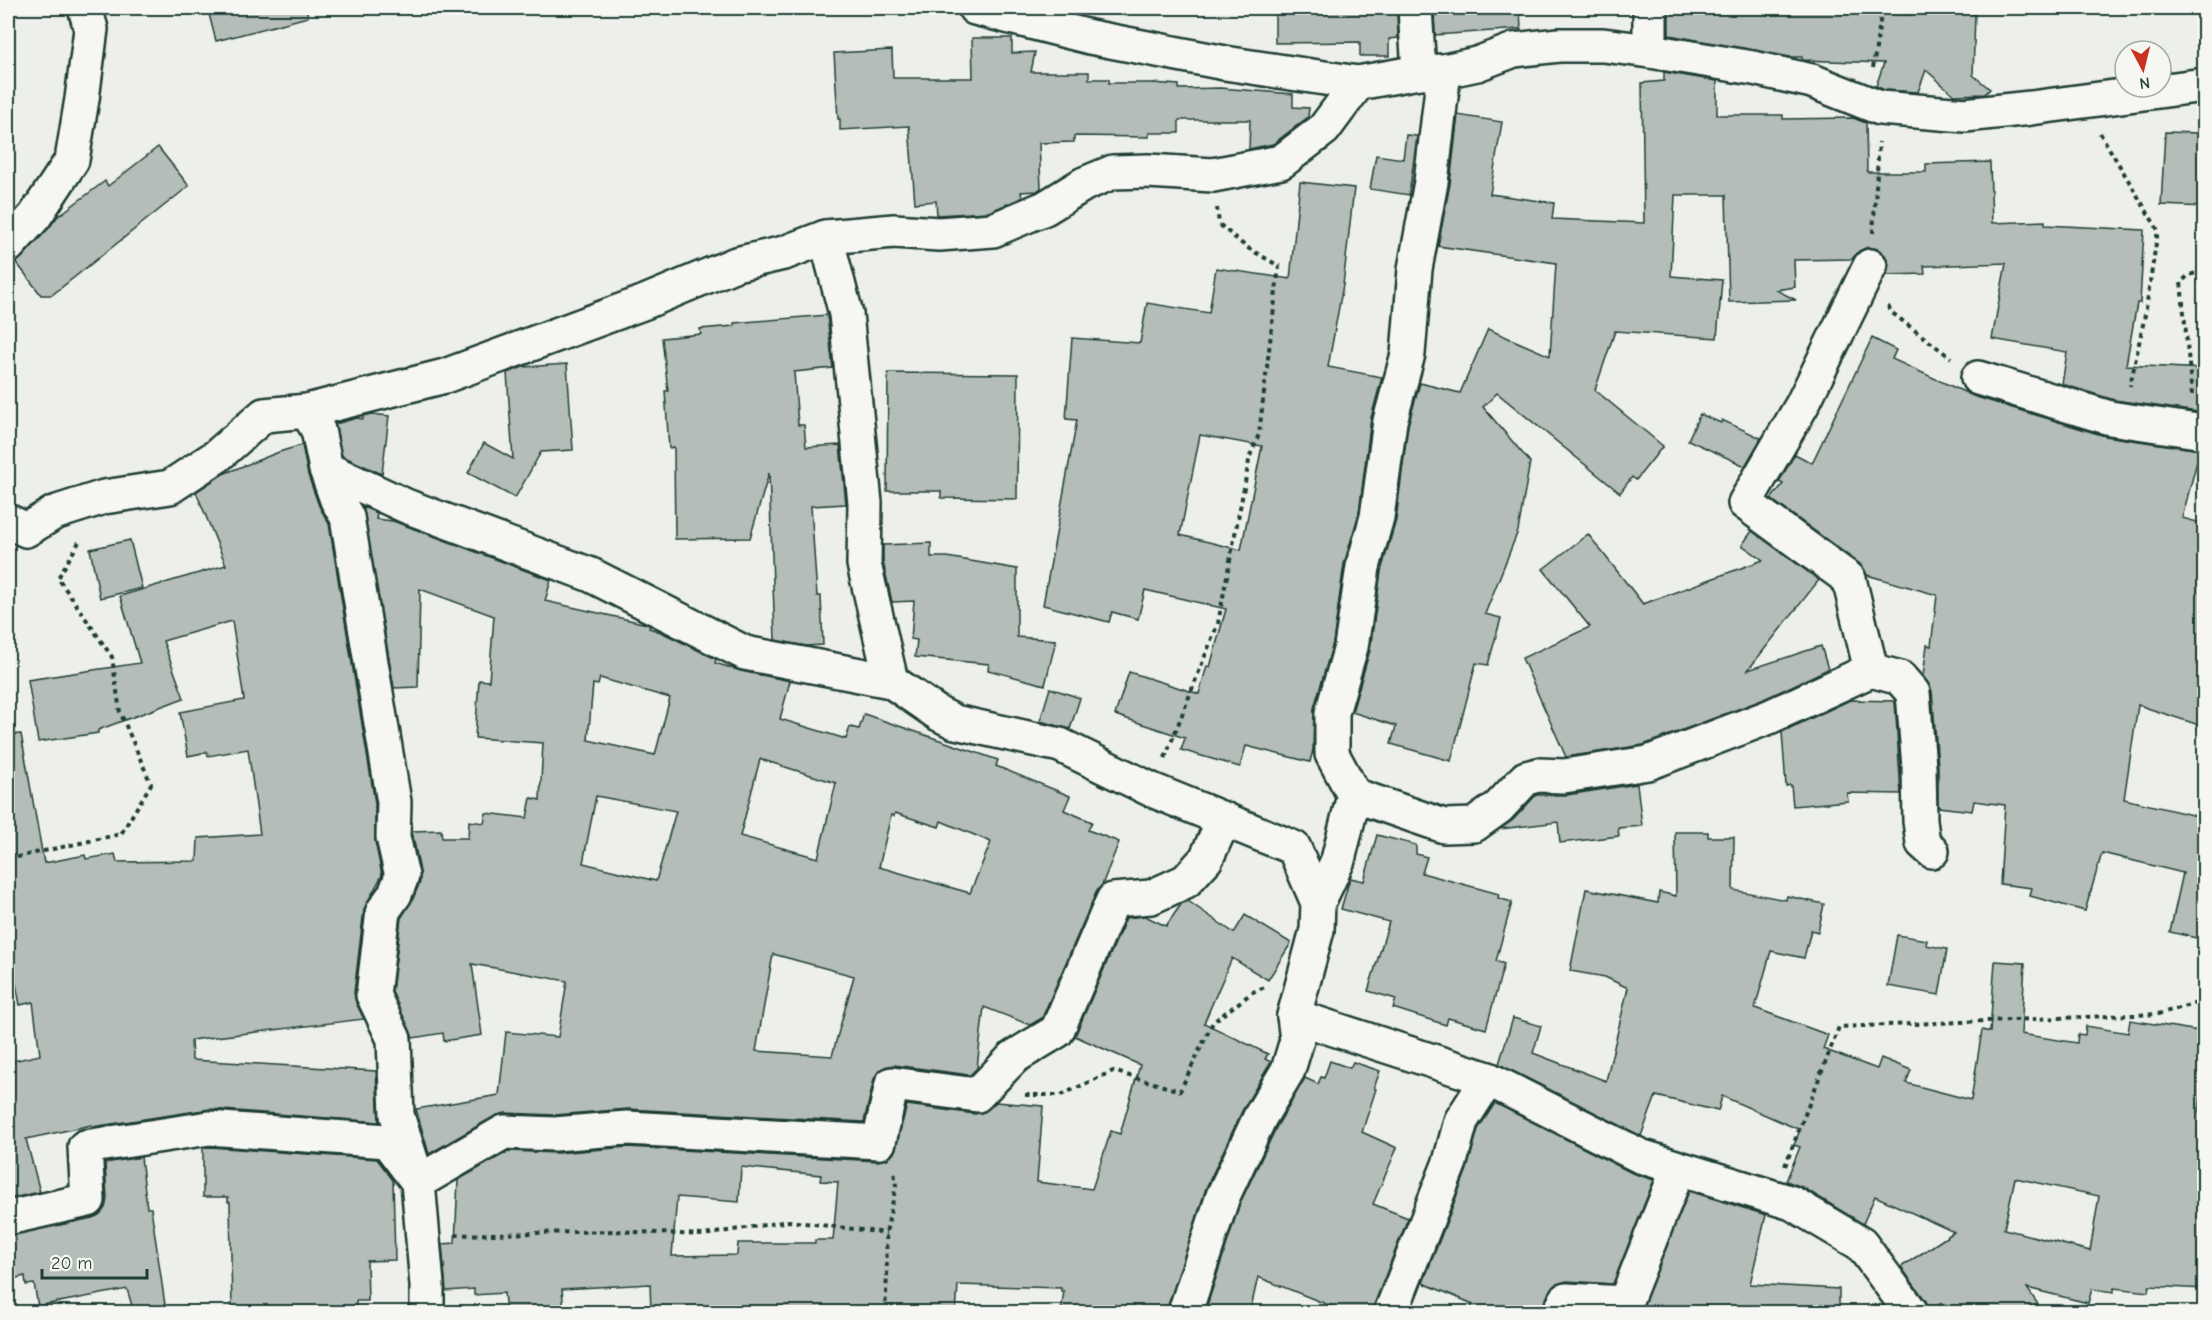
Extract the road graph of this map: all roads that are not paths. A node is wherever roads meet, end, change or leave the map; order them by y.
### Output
1 (85, 8) edge
2 (975, 8) edge
3 (1415, 8) edge
4 (1650, 8) edge
5 (1650, 51) junction
6 (1431, 71) junction
7 (1358, 82) junction
8 (2205, 85) edge
9 (826, 237) junction
10 (8, 246) edge
11 (1870, 266) road end
12 (1978, 378) road end
13 (307, 411) junction
14 (2200, 432) edge
15 (326, 469) junction
16 (8, 521) edge
17 (1871, 670) junction
18 (891, 681) junction
19 (1354, 795) junction
20 (1224, 819) junction
21 (1932, 851) dead end
22 (1318, 903) junction
23 (1294, 1016) junction
24 (1488, 1079) junction
25 (1678, 1169) junction
26 (418, 1182) junction
27 (8, 1218) edge
28 (427, 1312) edge
29 (1185, 1312) edge
30 (1391, 1312) edge
31 (1560, 1312) edge
32 (1911, 1312) edge

1 - 10 street
2 - 7 street
3 - 6 street
4 - 5 street
5 - 6 street
5 - 8 street
6 - 7 street
6 - 19 street
7 - 9 street
9 - 13 street
9 - 18 street
11 - 17 street
12 - 14 street
13 - 15 street
13 - 16 street
15 - 18 street
15 - 26 street
17 - 19 street
17 - 21 street
18 - 20 street
19 - 22 street
20 - 22 street
20 - 26 street
22 - 23 street
23 - 24 street
23 - 29 street
24 - 25 street
24 - 30 street
25 - 31 street
25 - 32 street
26 - 27 street
26 - 28 street

